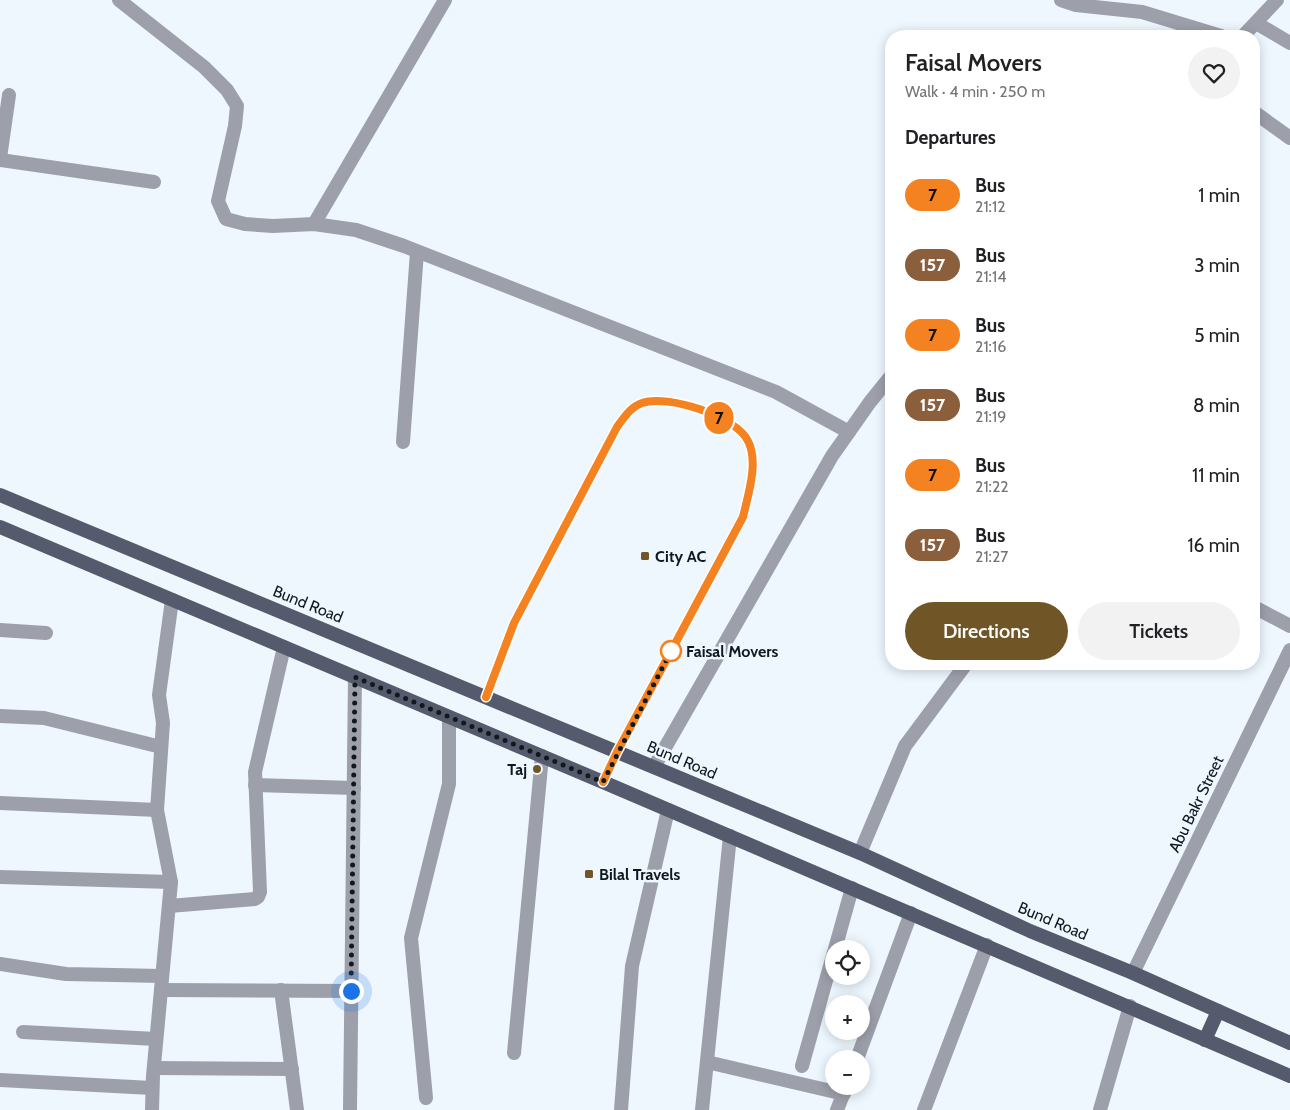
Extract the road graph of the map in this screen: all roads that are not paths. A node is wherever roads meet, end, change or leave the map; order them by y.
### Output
1 (119, 0) edge
2 (445, 0) edge
3 (1061, 0) edge
4 (1277, 0) edge
5 (1256, 23) junction
6 (1201, 30) edge
7 (1249, 30) edge
8 (1290, 43) edge
9 (9, 95) dead end
10 (1260, 116) edge
11 (1290, 138) edge
12 (0, 159) edge
13 (154, 182) dead end
14 (314, 224) junction
15 (417, 252) junction
16 (885, 384) edge
17 (849, 432) junction
18 (403, 442) dead end
19 (0, 495) edge
20 (0, 527) edge
21 (172, 600) junction
22 (1260, 610) edge
23 (1290, 626) edge
24 (0, 630) edge
25 (46, 633) dead end
26 (284, 646) junction
27 (1290, 650) edge
28 (962, 670) edge
29 (355, 677) junction
30 (486, 697) junction
31 (0, 716) edge
32 (449, 716) junction
33 (161, 747) junction
34 (617, 752) junction
35 (542, 756) junction
36 (654, 767) junction
37 (603, 782) junction
38 (255, 784) junction
39 (354, 788) junction
40 (0, 803) edge
41 (157, 810) junction
42 (668, 810) junction
43 (730, 836) junction
44 (860, 853) junction
45 (0, 877) edge
46 (171, 882) junction
47 (852, 888) junction
48 (169, 906) junction
49 (911, 913) junction
50 (837, 940) edge
51 (987, 945) junction
52 (0, 964) edge
53 (1133, 973) junction
54 (161, 983) junction
55 (825, 983) edge
56 (280, 990) junction
57 (351, 991) junction
58 (1130, 1006) junction
59 (1218, 1011) junction
60 (23, 1032) dead end
61 (156, 1039) junction
62 (1205, 1040) junction
63 (1290, 1044) edge
64 (860, 1050) edge
65 (514, 1053) dead end
66 (707, 1062) junction
67 (802, 1066) dead end
68 (154, 1068) junction
69 (292, 1069) junction
70 (1290, 1076) edge
71 (0, 1080) edge
72 (825, 1086) edge
73 (152, 1088) junction
74 (843, 1095) edge
75 (426, 1098) dead end
76 (152, 1110) edge
77 (297, 1110) edge
78 (350, 1110) edge
79 (621, 1110) edge
80 (702, 1110) edge
81 (837, 1110) edge
82 (924, 1110) edge
83 (1100, 1110) edge

1 - 14 street
2 - 14 street
3 - 6 street
4 - 5 street
5 - 7 street
5 - 8 street
9 - 12 street
10 - 11 street
12 - 13 street
14 - 15 street
15 - 17 street
15 - 18 street
16 - 17 street
17 - 36 street
19 - 30 main road, Bund Road
20 - 21 main road
21 - 26 main road
21 - 33 street
22 - 23 street
24 - 25 street
26 - 29 main road
26 - 38 street
27 - 53 street, Abu Bakr Street
28 - 44 street
29 - 32 main road
29 - 39 street
30 - 34 main road, Bund Road
30 - 34 lane
31 - 33 street
32 - 35 main road
32 - 75 street
33 - 41 street
34 - 36 main road, Bund Road
34 - 37 lane
35 - 37 main road
35 - 65 street
36 - 44 main road, Bund Road
37 - 42 main road
38 - 39 street
38 - 48 street
39 - 57 street
40 - 41 street
41 - 46 street
42 - 43 main road
42 - 79 street
43 - 47 main road
43 - 66 street
44 - 53 main road, Bund Road
45 - 46 street
46 - 48 street
47 - 49 main road
47 - 50 street
48 - 54 street
49 - 51 main road
49 - 64 street
51 - 58 main road
51 - 82 street
52 - 54 street
53 - 59 main road, Bund Road
54 - 56 street
54 - 61 street
55 - 67 street
56 - 57 street
56 - 69 street
57 - 78 street
58 - 62 main road
58 - 83 street
59 - 62 main road
59 - 63 main road, Bund Road
60 - 61 street
61 - 68 street
62 - 70 main road
66 - 72 street
66 - 80 street
68 - 69 street
68 - 73 street
69 - 77 street
71 - 73 street
73 - 76 street
74 - 81 street

